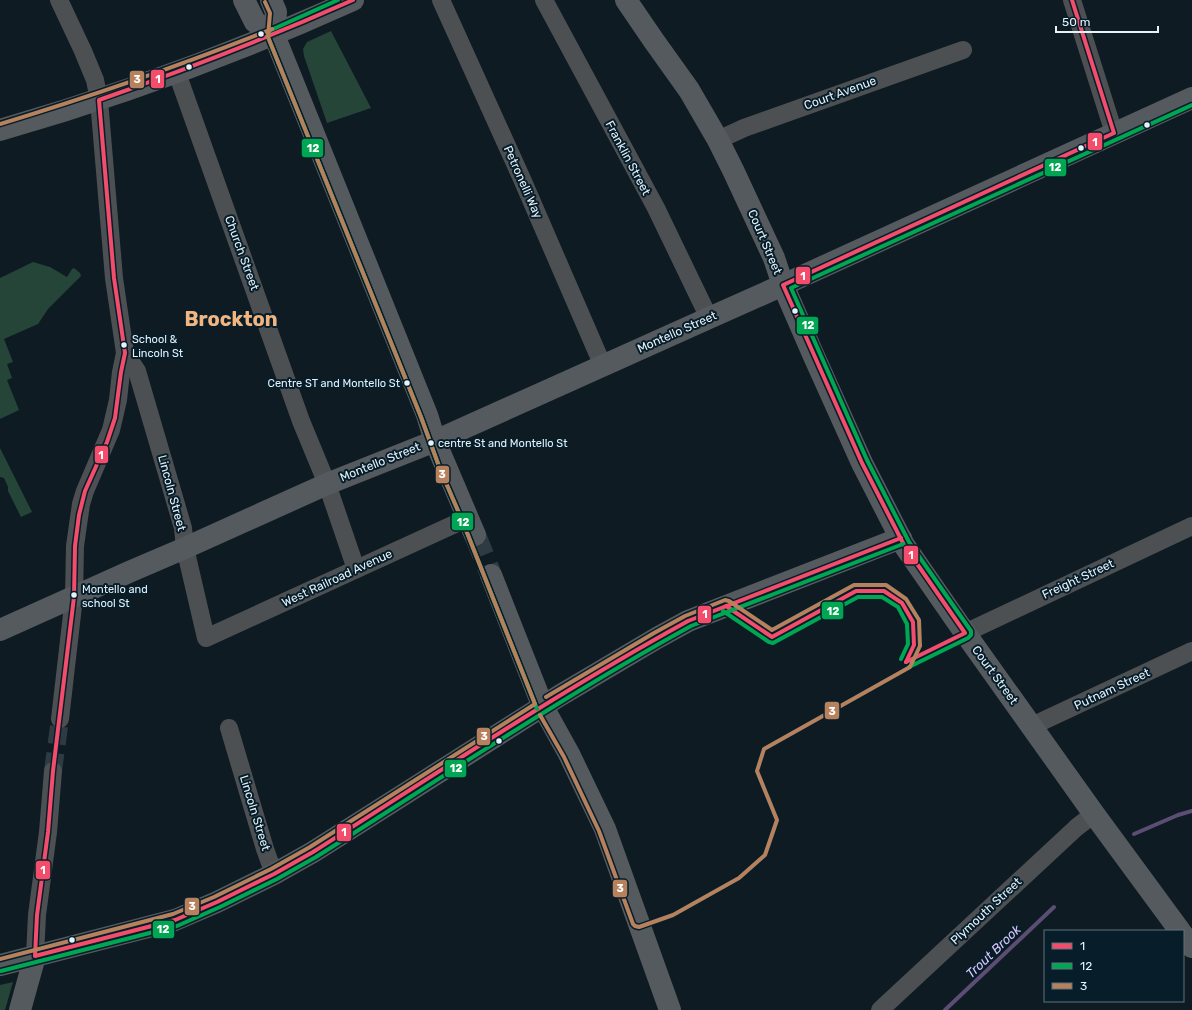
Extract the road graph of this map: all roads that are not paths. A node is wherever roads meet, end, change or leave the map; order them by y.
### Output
1 (59, 0) edge
2 (244, 0) edge
3 (271, 0) edge
4 (353, 0) edge
5 (441, 0) edge
6 (544, 0) edge
7 (626, 0) edge
8 (1072, 0) edge
9 (274, 35) junction
10 (963, 50) dead end
11 (177, 73) junction
12 (1192, 98) edge
13 (99, 100) junction
14 (0, 130) edge
15 (1114, 133) junction
16 (718, 140) junction
17 (783, 285) junction
18 (709, 318) junction
19 (125, 353) junction
20 (603, 366) junction
21 (435, 441) junction
22 (327, 484) junction
23 (1192, 526) edge
24 (471, 527) joint
25 (901, 538) junction
26 (185, 548) junction
27 (356, 569) junction
28 (491, 575) tunnel mouth
29 (74, 597) junction
30 (0, 630) edge
31 (965, 633) junction
32 (206, 638) joint
33 (1192, 651) edge
34 (543, 707) junction
35 (60, 718) tunnel mouth
36 (1032, 726) junction
37 (229, 728) dead end
38 (53, 771) tunnel mouth
39 (1094, 814) junction
40 (274, 874) junction
41 (1179, 930) edge
42 (1184, 936) edge
43 (1192, 947) edge
44 (35, 956) junction
45 (0, 965) edge
46 (20, 1010) edge
47 (670, 1010) edge
48 (880, 1010) edge

1 - 13 street
2 - 9 main road
3 - 9 main road
4 - 9 main road
5 - 20 street, Petronelli Way
6 - 18 street, Franklin Street
7 - 16 main road, Court Street
8 - 15 street
9 - 11 main road
9 - 21 main road
10 - 16 street, Court Avenue
11 - 13 main road
11 - 22 street, Church Street
12 - 15 main road, Montello Street
13 - 14 main road
13 - 19 street
15 - 17 main road, Montello Street
16 - 17 main road, Court Street
17 - 18 main road, Montello Street
17 - 25 main road, Court Street
18 - 20 main road, Montello Street
19 - 26 street, Lincoln Street
19 - 29 street
20 - 21 main road, Montello Street
21 - 22 main road, Montello Street
21 - 24 main road
22 - 26 main road, Montello Street
22 - 27 street, Church Street
23 - 31 street, Freight Street
24 - 27 street, West Railroad Avenue
25 - 31 main road, Court Street
25 - 34 main road
26 - 29 main road, Montello Street
26 - 32 street, Lincoln Street
27 - 32 street, West Railroad Avenue
28 - 34 main road
29 - 30 main road, Montello Street
29 - 35 street
31 - 36 main road, Court Street
33 - 36 street, Putnam Street
34 - 40 main road
34 - 47 main road
36 - 39 main road, Court Street
37 - 40 street, Lincoln Street
38 - 44 street
39 - 41 main road, Court Street
39 - 48 street, Plymouth Street
40 - 44 main road
42 - 43 main road
44 - 45 main road
44 - 46 main road

